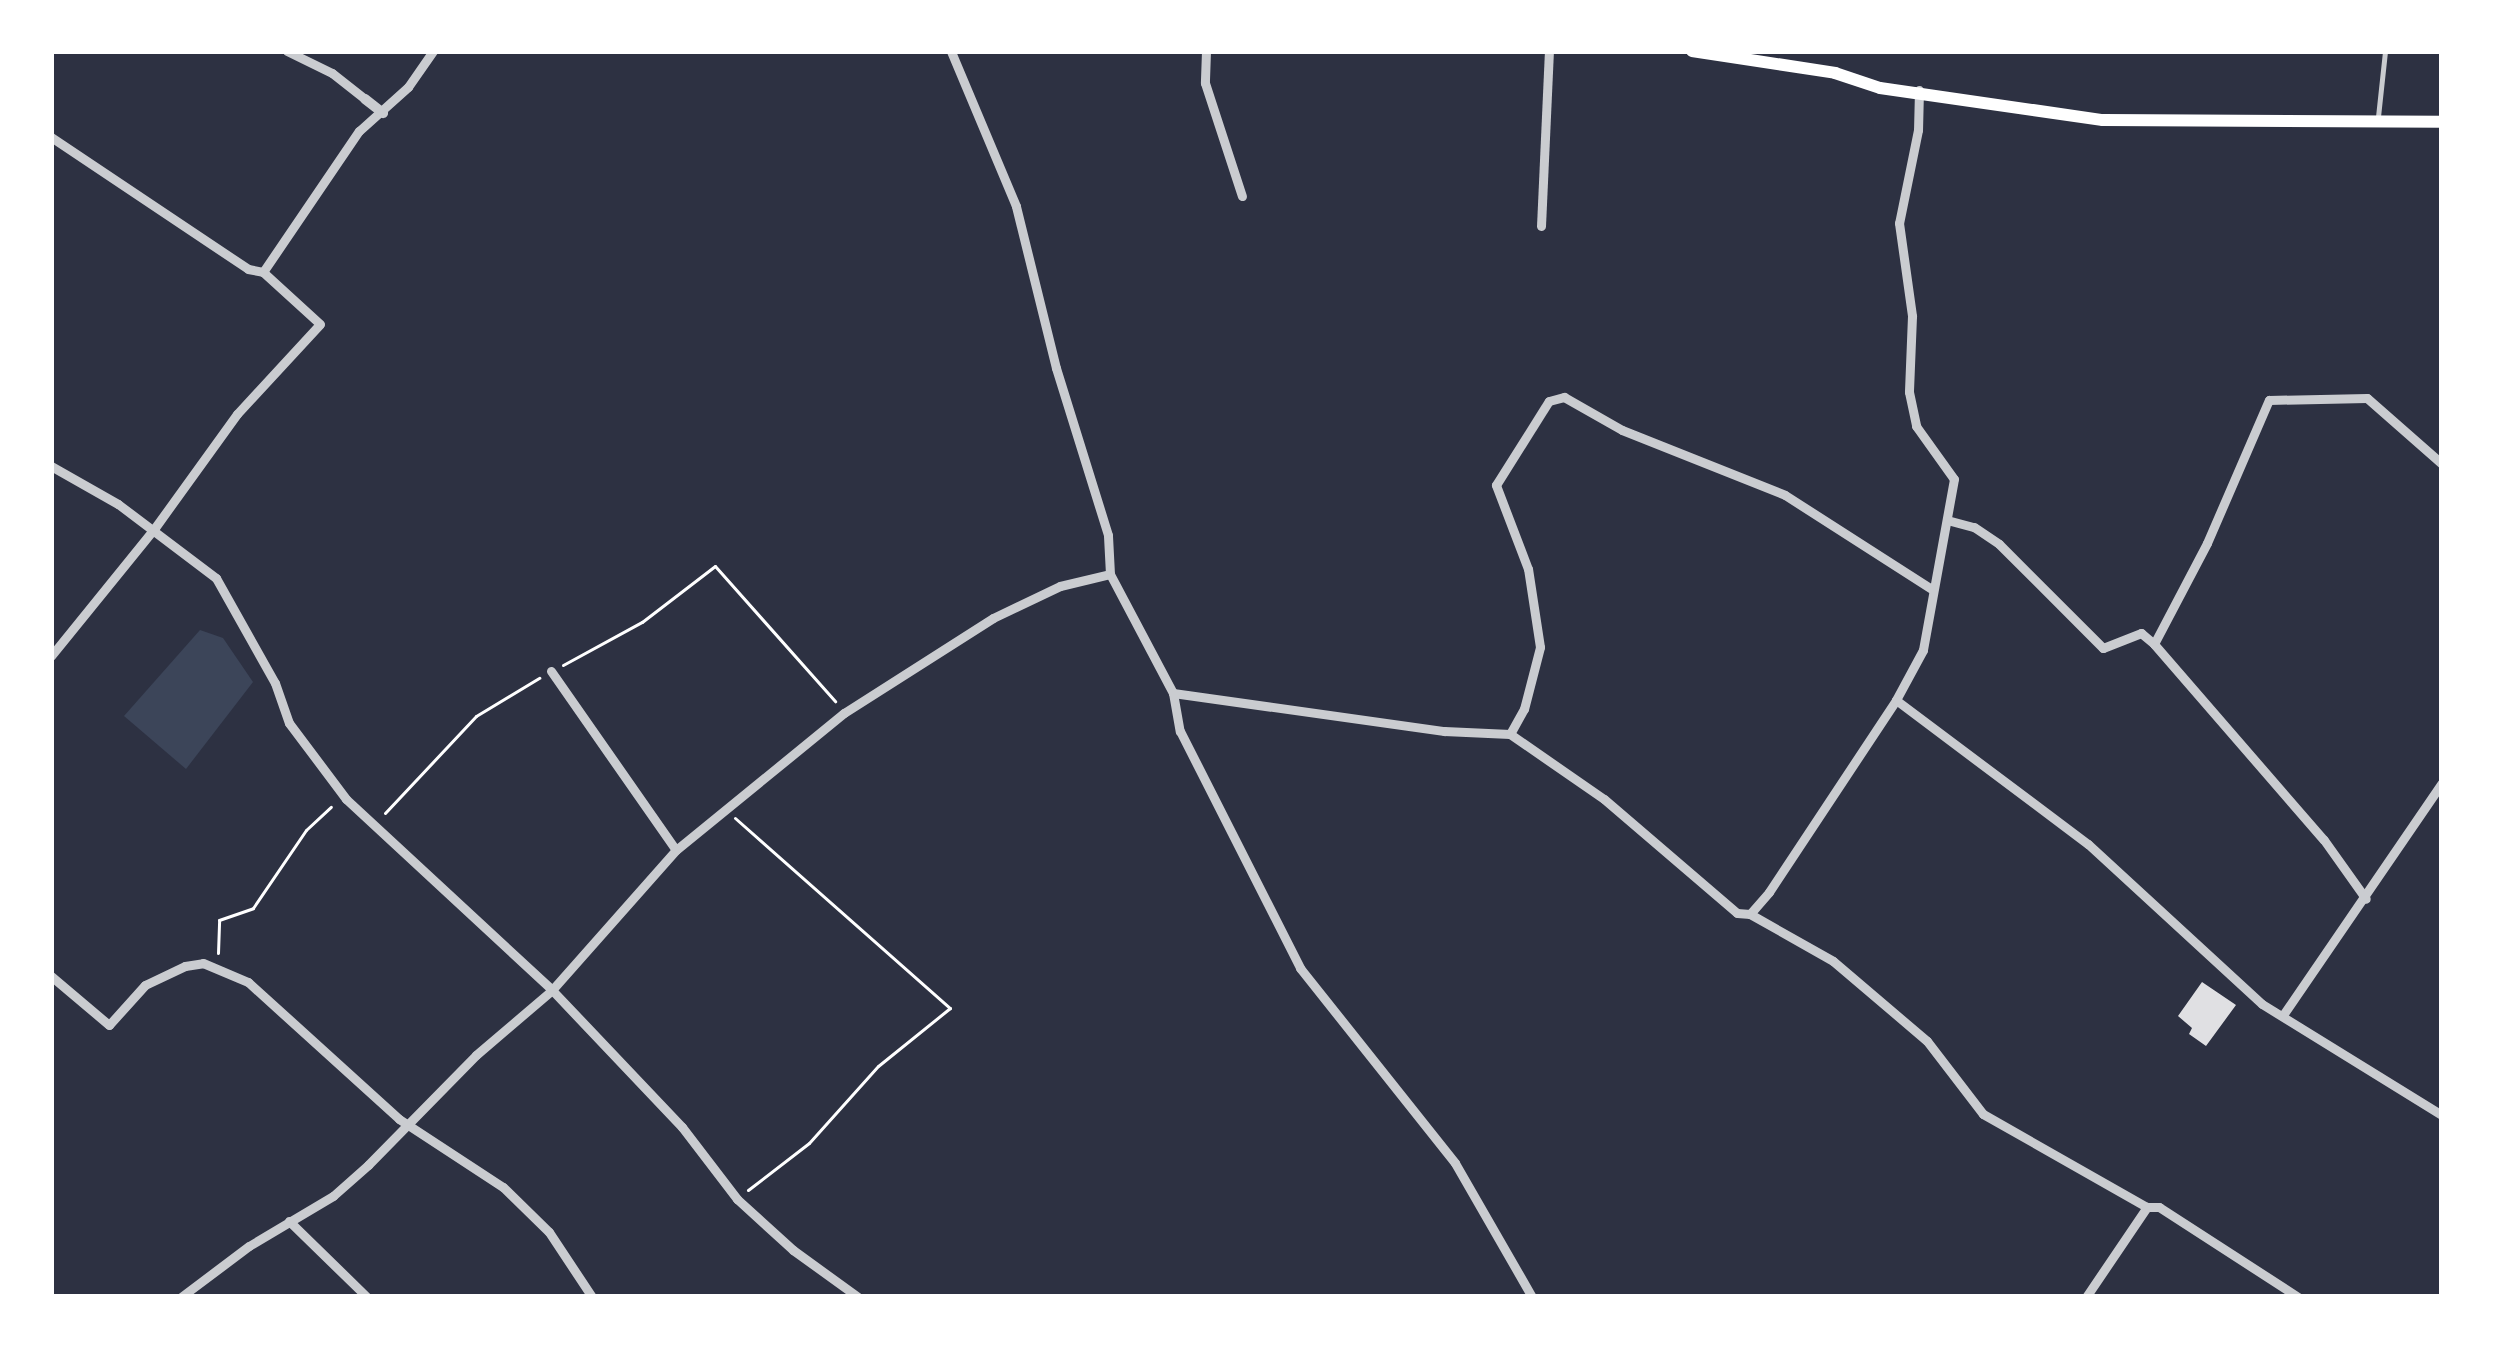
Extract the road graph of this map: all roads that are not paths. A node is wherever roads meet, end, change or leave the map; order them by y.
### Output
1 (287, 51) edge
2 (433, 51) edge
3 (952, 51) edge
4 (1206, 51) edge
5 (1549, 51) edge
6 (1692, 51) edge
7 (2386, 51) edge
8 (1919, 90) junction
9 (365, 99) joint
10 (383, 113) junction
11 (2378, 119) junction
12 (2442, 122) edge
13 (51, 137) edge
14 (1241, 196) dead end
15 (1541, 226) dead end
16 (263, 272) junction
17 (2442, 464) edge
18 (51, 466) edge
19 (1947, 520) junction
20 (154, 530) junction
21 (1110, 574) junction
22 (1933, 590) junction
23 (2154, 644) junction
24 (51, 656) edge
25 (551, 670) road end
26 (1173, 694) junction
27 (1896, 700) junction
28 (1510, 734) junction
29 (2442, 783) edge
30 (676, 850) junction
31 (2366, 899) junction
32 (1750, 914) junction
33 (51, 976) edge
34 (552, 990) junction
35 (2283, 1016) junction
36 (2442, 1115) edge
37 (410, 1127) junction
38 (2147, 1207) junction
39 (289, 1221) junction
40 (181, 1297) edge
41 (367, 1297) edge
42 (592, 1297) edge
43 (858, 1297) edge
44 (1532, 1297) edge
45 (2086, 1297) edge
46 (2298, 1297) edge

1 - 9 street
2 - 10 street
3 - 21 street
4 - 14 street
5 - 15 street
6 - 8 main road
7 - 11 lane
8 - 11 main road
8 - 19 street
9 - 10 street
10 - 16 street
11 - 12 main road
13 - 16 street
16 - 20 street
17 - 23 street
18 - 20 street
19 - 22 street
19 - 23 street
20 - 24 street
20 - 34 street
21 - 26 street
21 - 30 street
22 - 27 street
22 - 28 street
23 - 31 street
25 - 30 street
26 - 28 street
26 - 44 street
27 - 32 street
27 - 35 street
28 - 32 street
29 - 31 street
30 - 34 street
31 - 35 street
32 - 38 street
33 - 37 street
34 - 37 street
34 - 43 street
35 - 36 street
37 - 39 street
37 - 42 street
38 - 45 street
38 - 46 street
39 - 40 street
39 - 41 street

